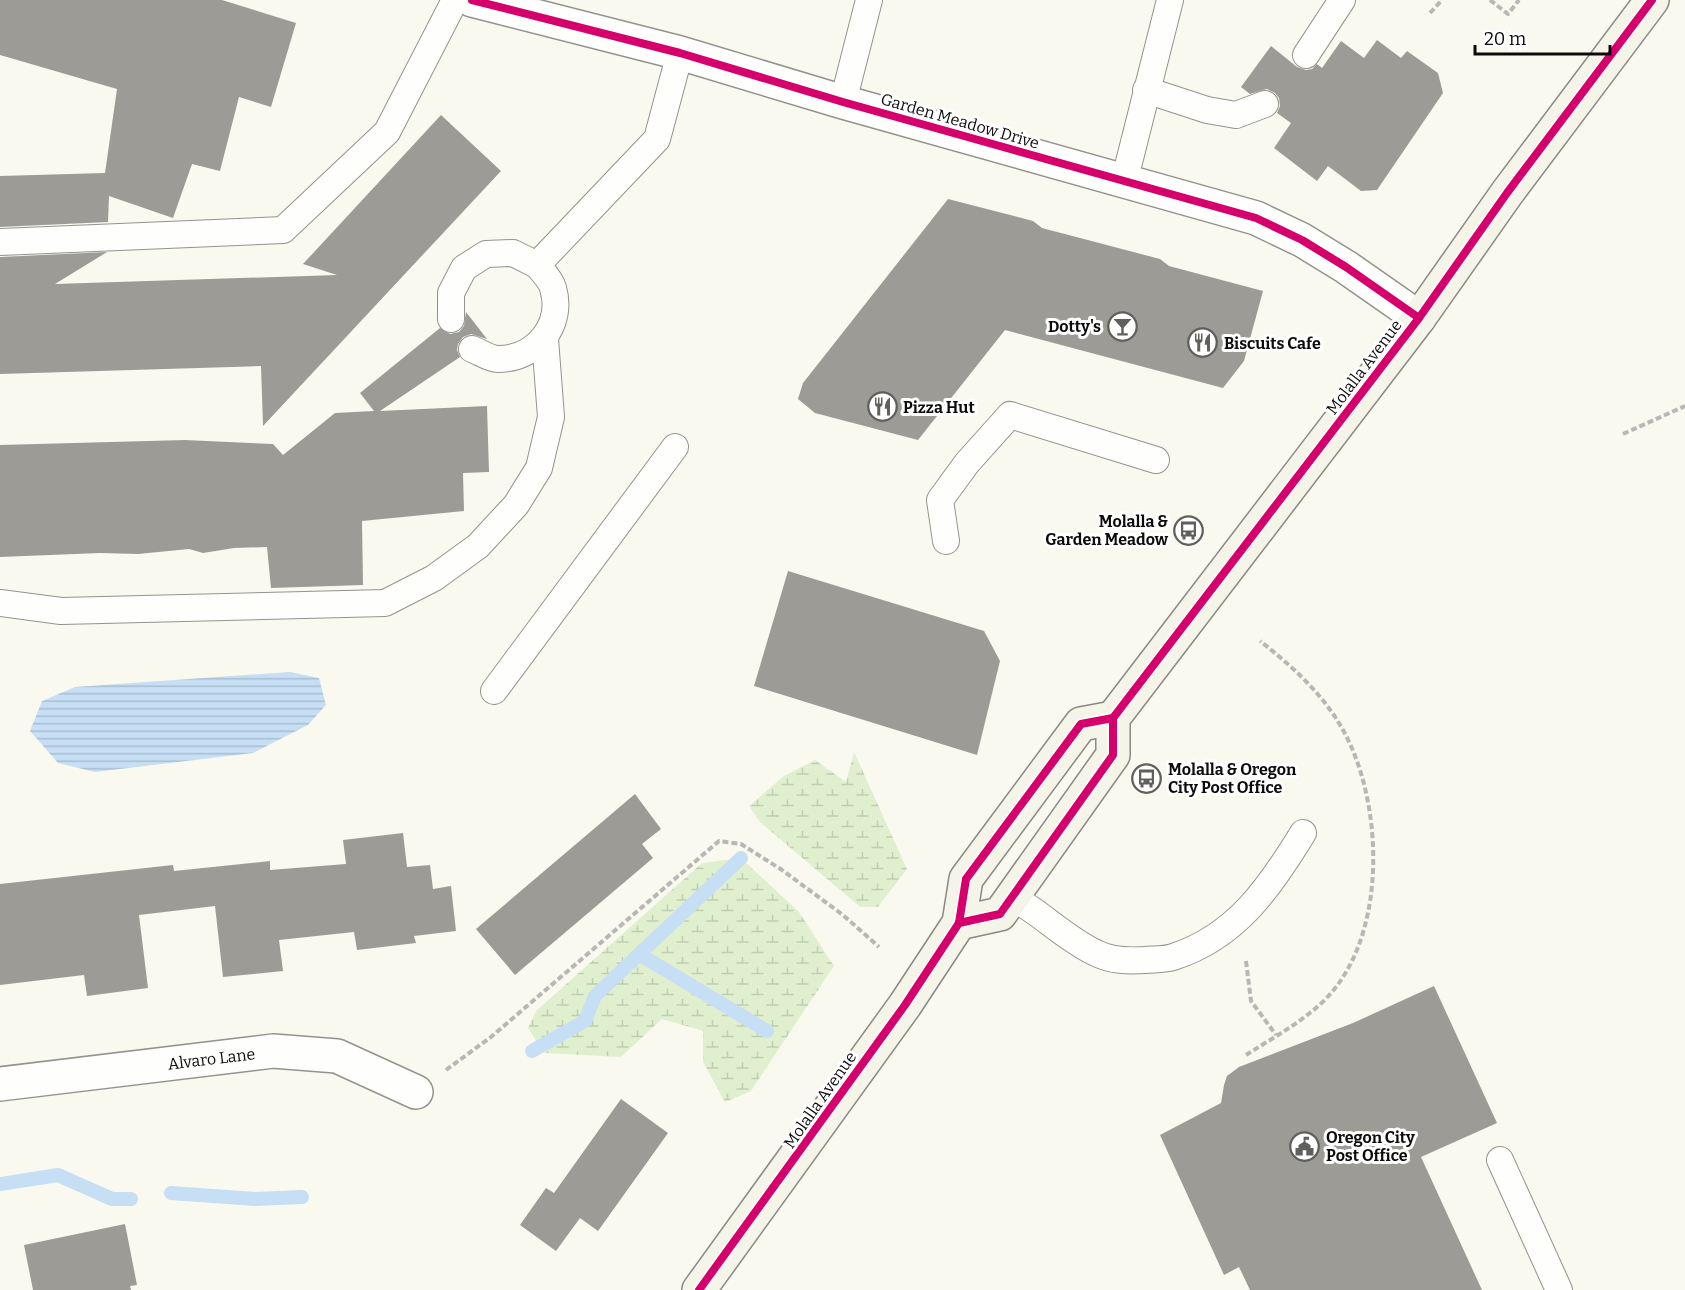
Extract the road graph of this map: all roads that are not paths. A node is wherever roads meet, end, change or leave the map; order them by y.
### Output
1 (455, 0) edge
2 (472, 0) edge
3 (869, 0) edge
4 (1170, 0) edge
5 (1342, 0) edge
6 (1652, 0) edge
7 (680, 53) junction
8 (1306, 55) dead end
9 (1146, 90) junction
10 (843, 102) junction
11 (1265, 104) dead end
12 (1124, 182) junction
13 (0, 242) edge
14 (537, 265) junction
15 (1419, 318) junction
16 (451, 319) dead end
17 (545, 339) junction
18 (472, 349) dead end
19 (675, 447) dead end
20 (1156, 460) dead end
21 (946, 541) dead end
22 (0, 603) edge
23 (494, 691) dead end
24 (1113, 718) junction
25 (1303, 833) dead end
26 (1012, 897) junction
27 (959, 923) junction
28 (0, 1084) edge
29 (416, 1092) road end
30 (1500, 1160) dead end
31 (699, 1290) edge
32 (1559, 1290) edge

1 - 13 lane
2 - 7 street, Garden Meadow Drive
3 - 10 lane
4 - 9 lane
5 - 8 lane
6 - 15 main road, Molalla Avenue
7 - 10 street, Garden Meadow Drive
7 - 14 lane
9 - 11 lane
9 - 12 lane
10 - 12 street, Garden Meadow Drive
12 - 15 street, Garden Meadow Drive
14 - 16 lane
14 - 17 lane
15 - 24 main road, Molalla Avenue
17 - 18 lane
17 - 22 lane
19 - 23 lane
20 - 21 lane
24 - 26 main road
24 - 27 main road, Molalla Avenue
25 - 26 lane
26 - 27 main road
27 - 31 main road, Molalla Avenue
28 - 29 street, Alvaro Lane
30 - 32 lane

